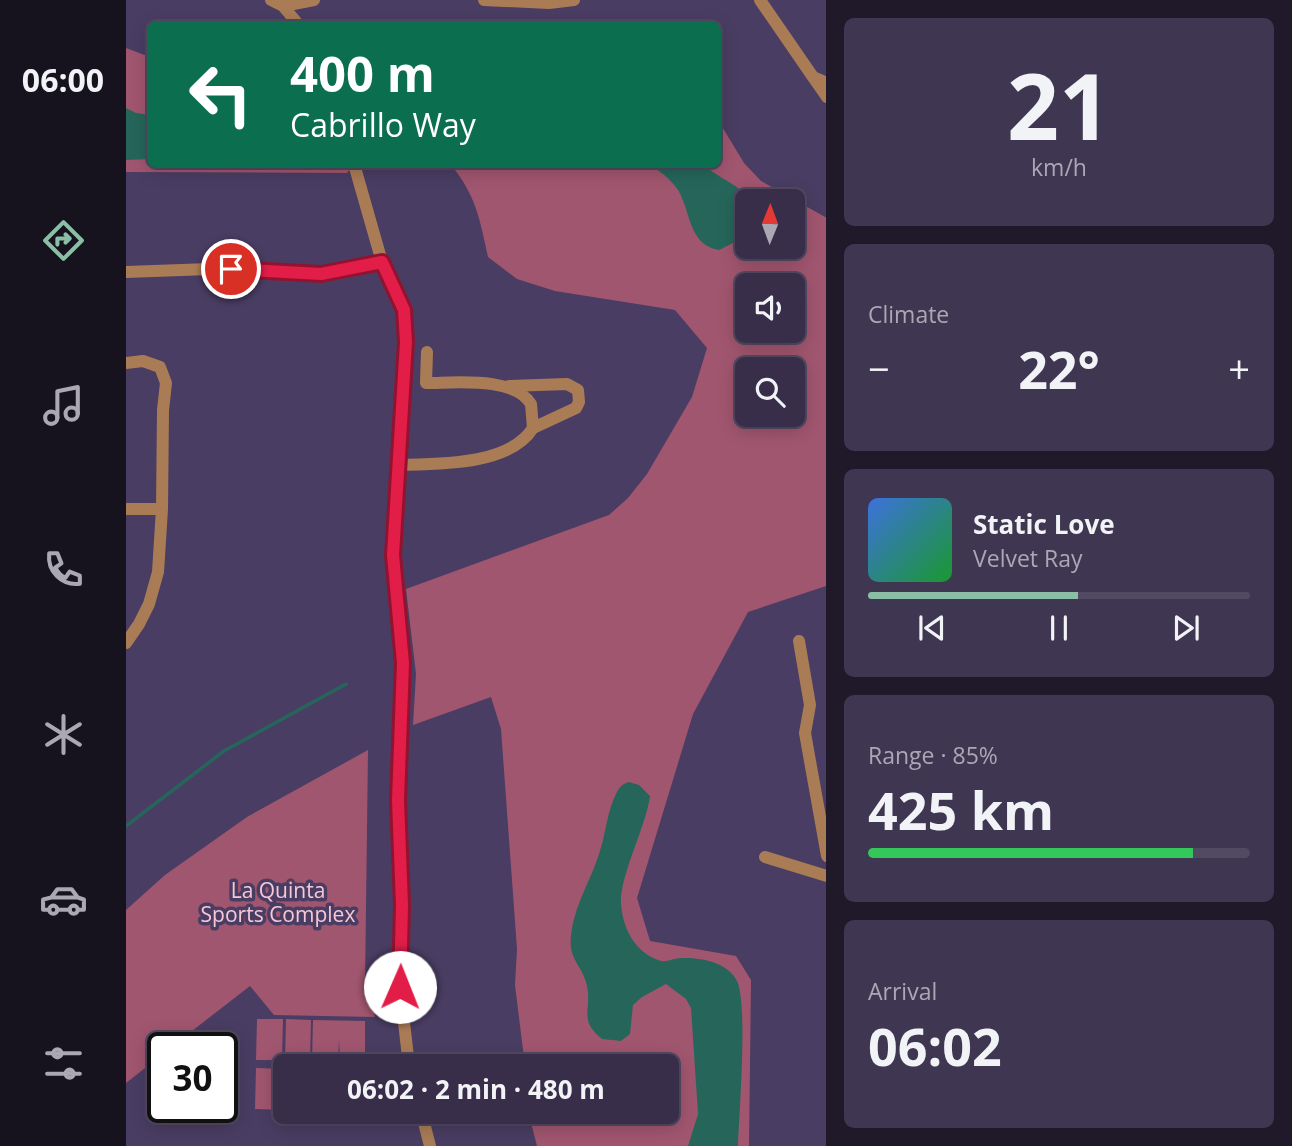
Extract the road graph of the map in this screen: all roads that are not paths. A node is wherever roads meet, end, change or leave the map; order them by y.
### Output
1 (314, 0) edge
2 (484, 0) edge
3 (574, 0) edge
4 (760, 0) edge
5 (277, 3) edge
6 (295, 21) edge
7 (813, 77) junction
8 (826, 83) edge
9 (826, 96) edge
10 (355, 168) edge
11 (382, 262) junction
12 (126, 272) edge
13 (427, 352) dead end
14 (126, 363) edge
15 (502, 387) junction
16 (533, 428) junction
17 (398, 465) junction
18 (126, 509) edge
19 (162, 509) junction
20 (799, 641) dead end
21 (126, 643) edge
22 (826, 850) edge
23 (765, 857) dead end
24 (826, 876) edge
25 (408, 1054) edge
26 (424, 1124) edge
27 (430, 1146) edge

1 - 5 street
2 - 3 street
4 - 7 street
5 - 6 street
7 - 8 street
7 - 9 street
10 - 11 street
11 - 12 street
11 - 17 street
13 - 15 street
14 - 19 street
15 - 16 street
15 - 16 street
16 - 17 street
17 - 25 street
18 - 19 street
19 - 21 street
20 - 22 street
23 - 24 street
26 - 27 street

